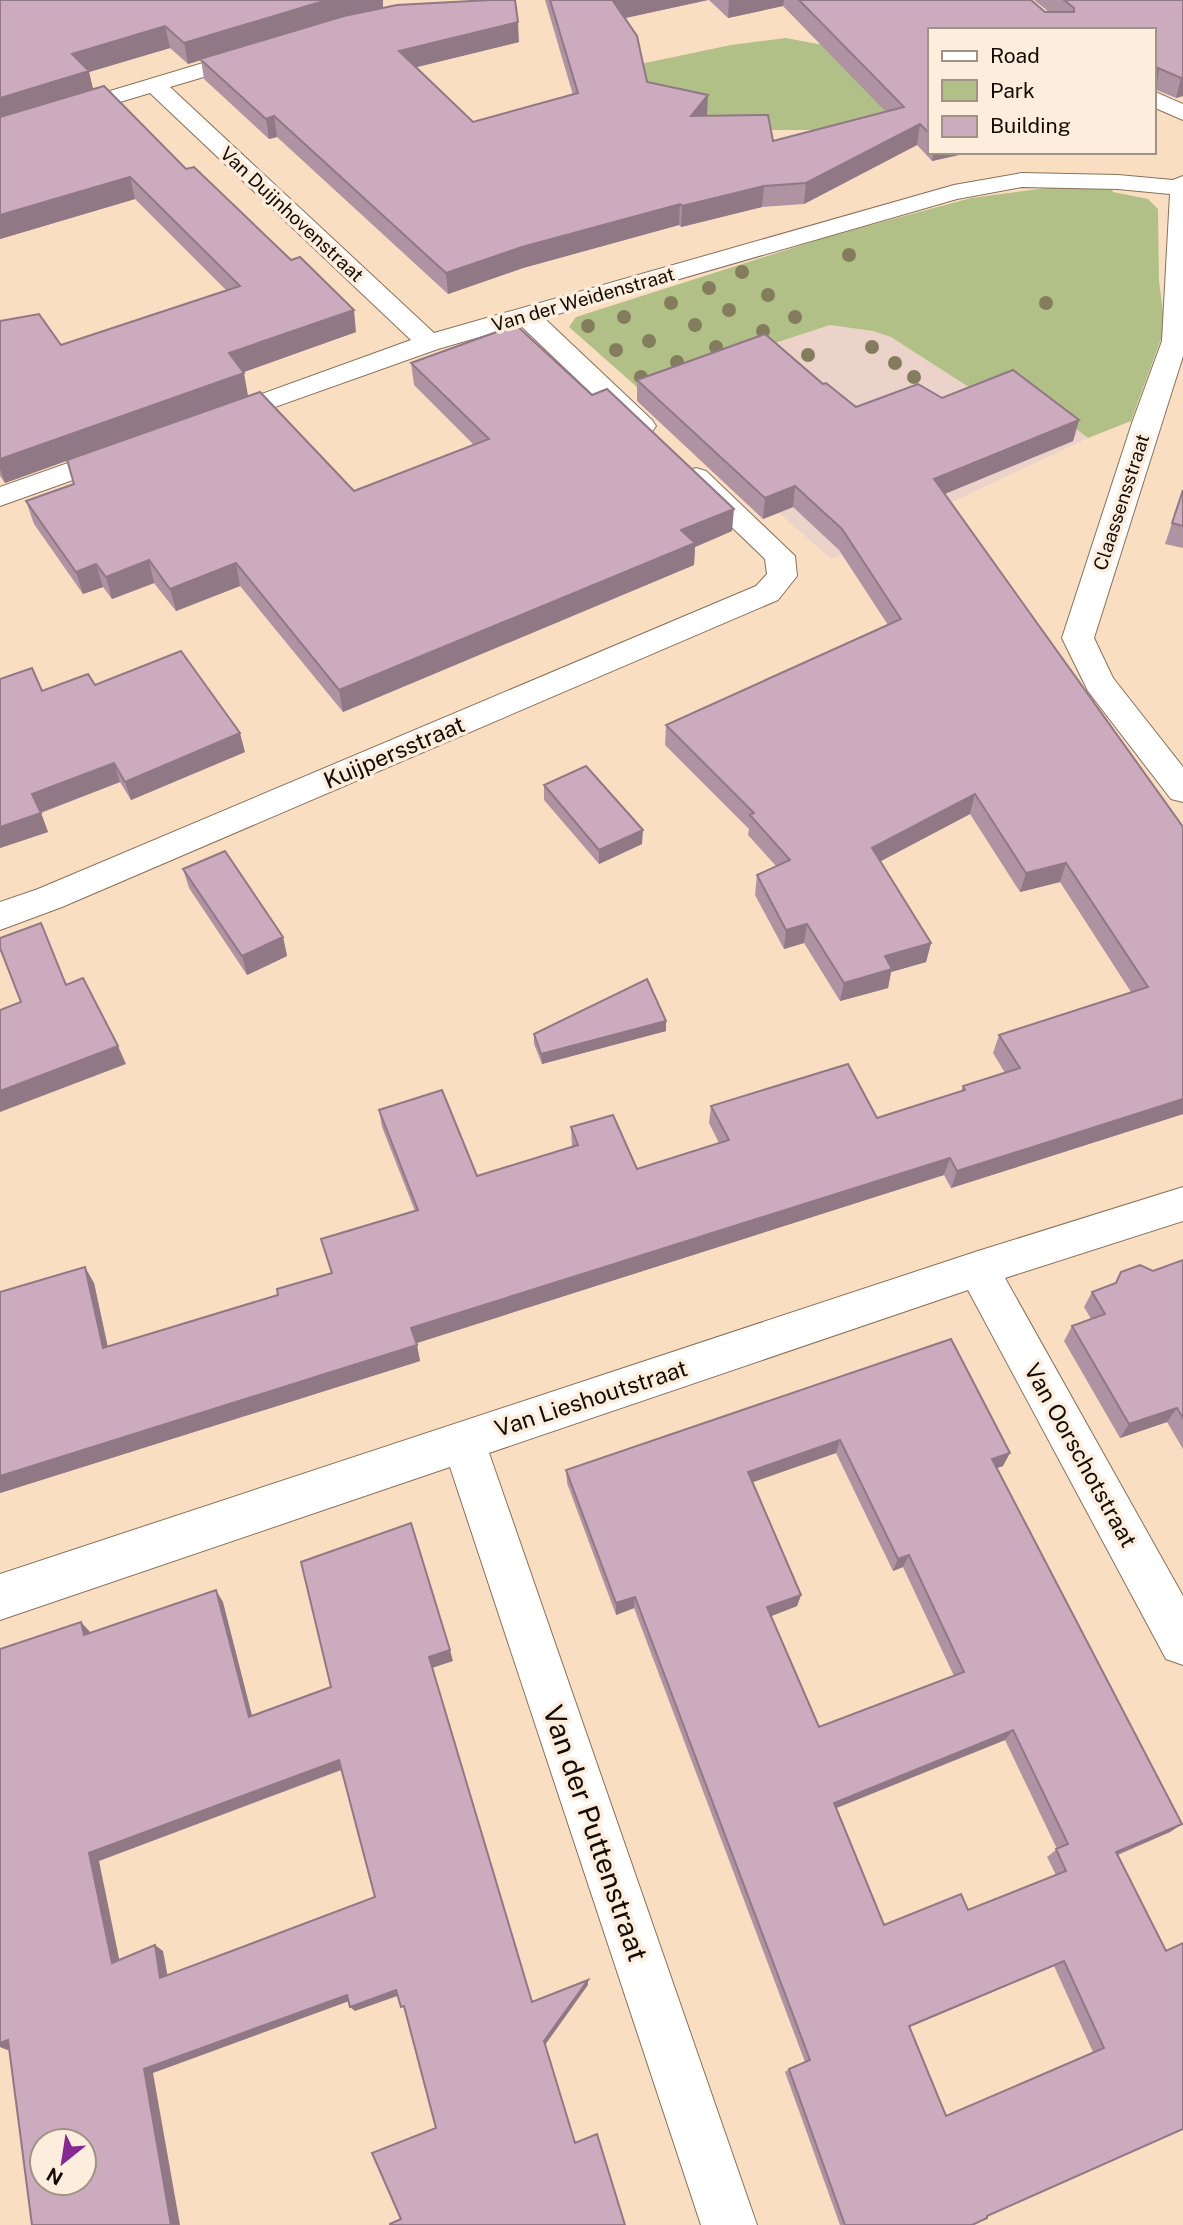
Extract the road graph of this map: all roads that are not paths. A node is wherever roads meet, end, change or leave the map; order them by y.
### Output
1 (274, 48) edge
2 (154, 85) junction
3 (1155, 99) edge
4 (1183, 113) edge
5 (0, 131) edge
6 (1182, 186) edge
7 (1181, 277) edge
8 (524, 314) junction
9 (1180, 318) edge
10 (429, 343) junction
11 (196, 427) edge
12 (144, 446) edge
13 (0, 497) edge
14 (1183, 790) edge
15 (0, 916) edge
16 (1183, 1204) edge
17 (978, 1269) junction
18 (463, 1441) junction
19 (0, 1597) edge
20 (1183, 1642) edge
21 (729, 2225) edge

1 - 2 street
2 - 5 street
2 - 10 street, Van Duijnhovenstraat
3 - 4 street
6 - 7 street, Claassensstraat
6 - 8 street, Van der Weidenstraat
7 - 9 street, Claassensstraat
8 - 10 street, Van der Weidenstraat
8 - 15 street, Kuijpersstraat
9 - 14 street, Claassensstraat
10 - 11 street, Van der Weidenstraat
12 - 13 street
16 - 17 street, Van Lieshoutstraat
17 - 18 street, Van Lieshoutstraat
17 - 20 street, Van Oorschotstraat
18 - 19 street, Van Lieshoutstraat
18 - 21 street, Van der Puttenstraat

